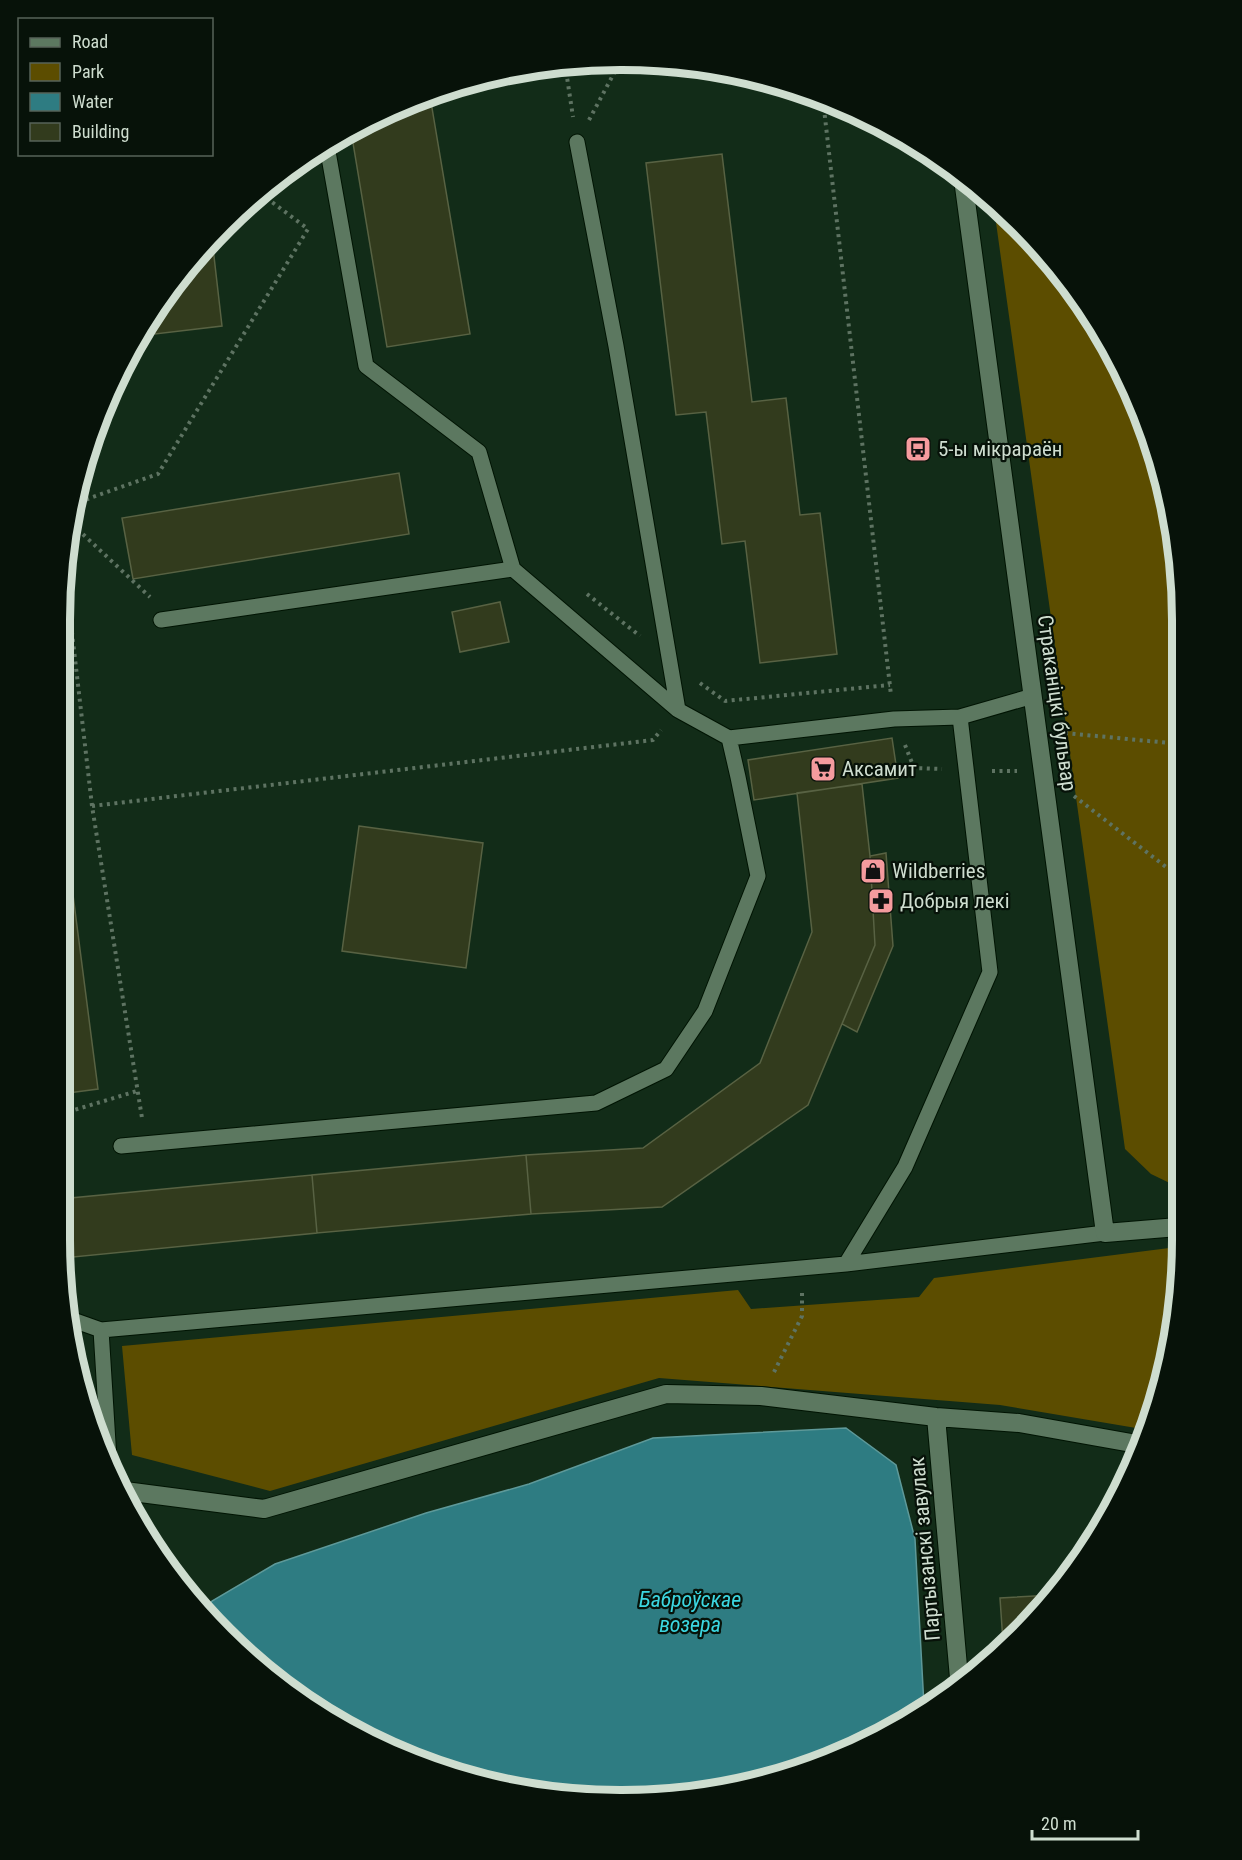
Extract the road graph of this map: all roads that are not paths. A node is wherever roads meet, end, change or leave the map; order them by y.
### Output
1 (577, 142) road end
2 (329, 155) edge
3 (965, 191) edge
4 (513, 569) junction
5 (161, 620) dead end
6 (1033, 696) junction
7 (678, 710) junction
8 (960, 717) junction
9 (729, 738) junction
10 (121, 1146) dead end
11 (1172, 1227) edge
12 (1105, 1233) junction
13 (846, 1264) junction
14 (77, 1321) edge
15 (101, 1330) junction
16 (936, 1417) junction
17 (108, 1438) edge
18 (1132, 1443) edge
19 (132, 1492) edge
20 (959, 1674) edge

1 - 7 lane
2 - 4 lane
3 - 6 street, Страканіцкі бульвар
4 - 5 lane
4 - 7 lane
6 - 8 lane
6 - 12 street, Страканіцкі бульвар
7 - 9 lane
8 - 9 lane
8 - 13 lane
9 - 10 lane
11 - 12 street
12 - 13 lane
13 - 15 lane
14 - 15 lane
15 - 17 lane
16 - 18 street
16 - 19 street
16 - 20 street, Партызанскі завулак

